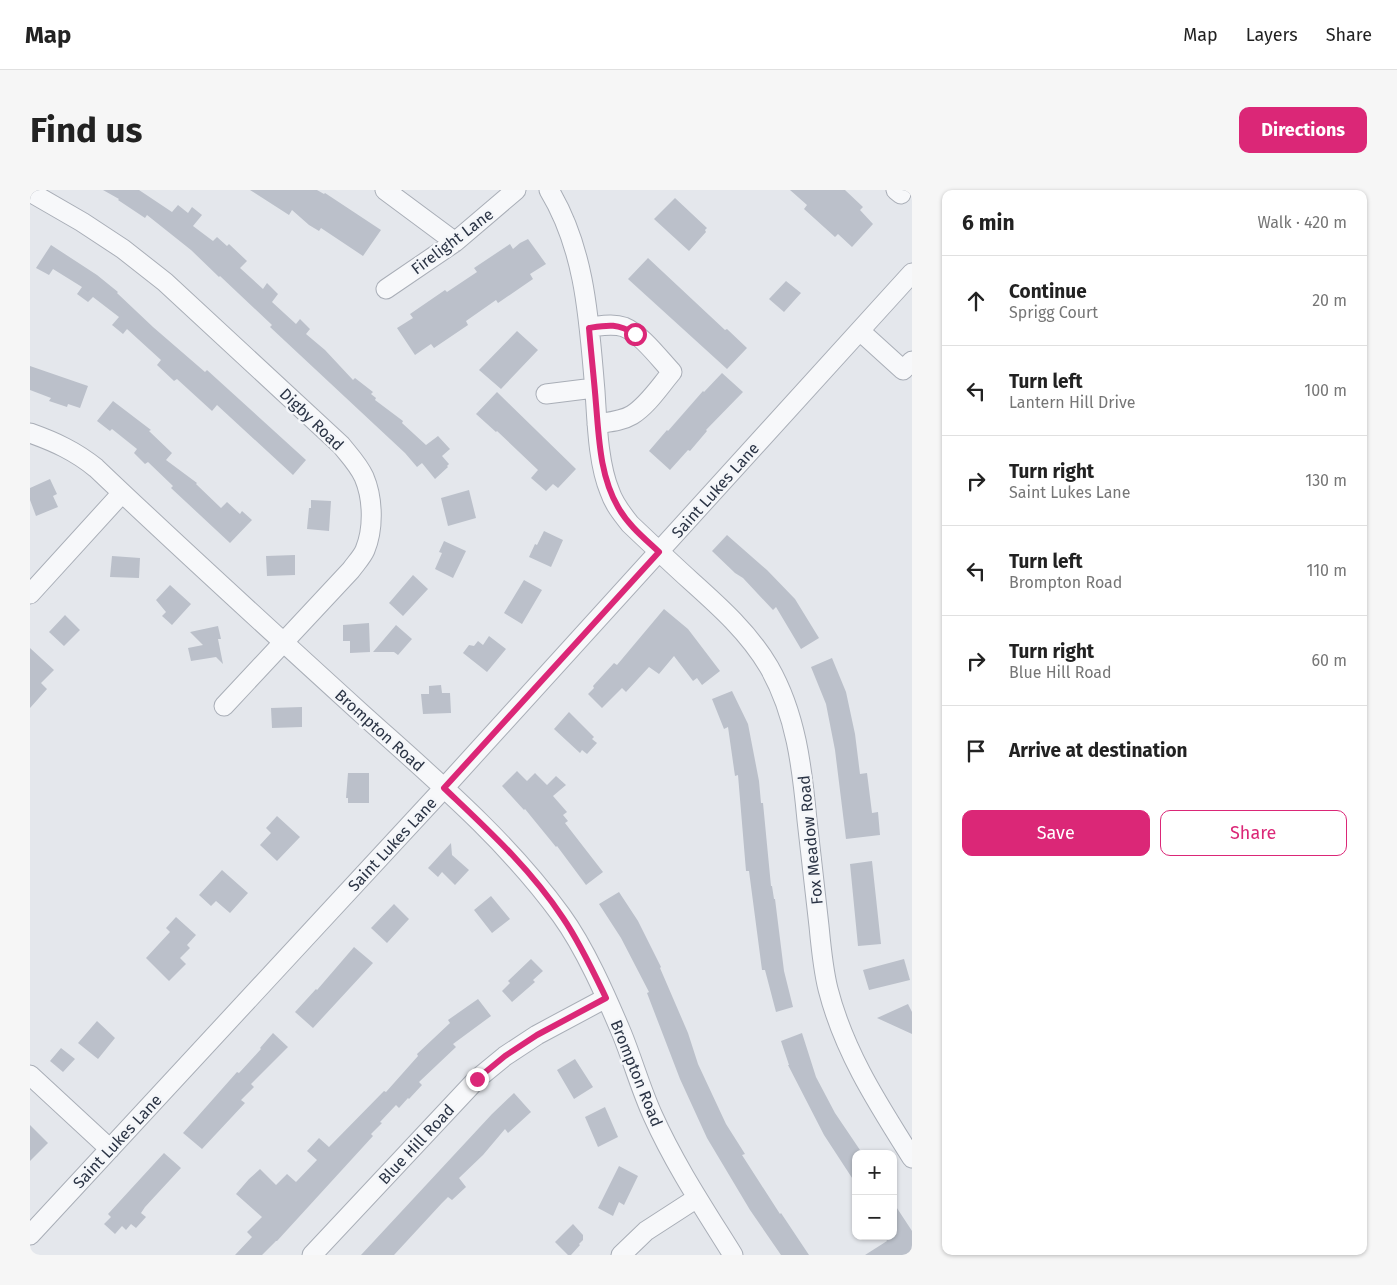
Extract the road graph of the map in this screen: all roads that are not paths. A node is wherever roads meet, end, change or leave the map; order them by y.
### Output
1 (385, 190) edge
2 (516, 190) edge
3 (549, 190) edge
4 (30, 192) edge
5 (455, 242) junction
6 (912, 273) edge
7 (386, 289) dead end
8 (589, 328) junction
9 (860, 331) junction
10 (912, 361) edge
11 (594, 388) junction
12 (546, 394) dead end
13 (598, 424) junction
14 (30, 433) edge
15 (122, 493) junction
16 (659, 552) junction
17 (30, 594) edge
18 (284, 643) junction
19 (224, 706) dead end
20 (444, 788) junction
21 (606, 998) junction
22 (30, 1075) edge
23 (110, 1149) junction
24 (912, 1158) edge
25 (697, 1198) junction
26 (30, 1235) edge
27 (312, 1255) edge
28 (621, 1255) edge
29 (733, 1255) edge

1 - 5 street
2 - 5 street, Firelight Lane
3 - 8 street, Fox Meadow Road
4 - 18 street, Digby Road
5 - 7 street, Firelight Lane
6 - 9 street, Saint Lukes Lane
8 - 11 street, Fox Meadow Road
8 - 13 street
9 - 10 street
9 - 16 street, Saint Lukes Lane
11 - 12 street
11 - 13 street, Fox Meadow Road
13 - 16 street, Fox Meadow Road
14 - 15 street, Brompton Road
15 - 17 street
15 - 18 street, Brompton Road
16 - 20 street, Saint Lukes Lane
16 - 24 street, Fox Meadow Road
18 - 19 street, Digby Road
18 - 20 street, Brompton Road
20 - 21 street, Brompton Road
20 - 23 street, Saint Lukes Lane
21 - 25 street, Brompton Road
21 - 27 street, Blue Hill Road
22 - 23 street
23 - 26 street, Saint Lukes Lane
25 - 28 street
25 - 29 street, Brompton Road

